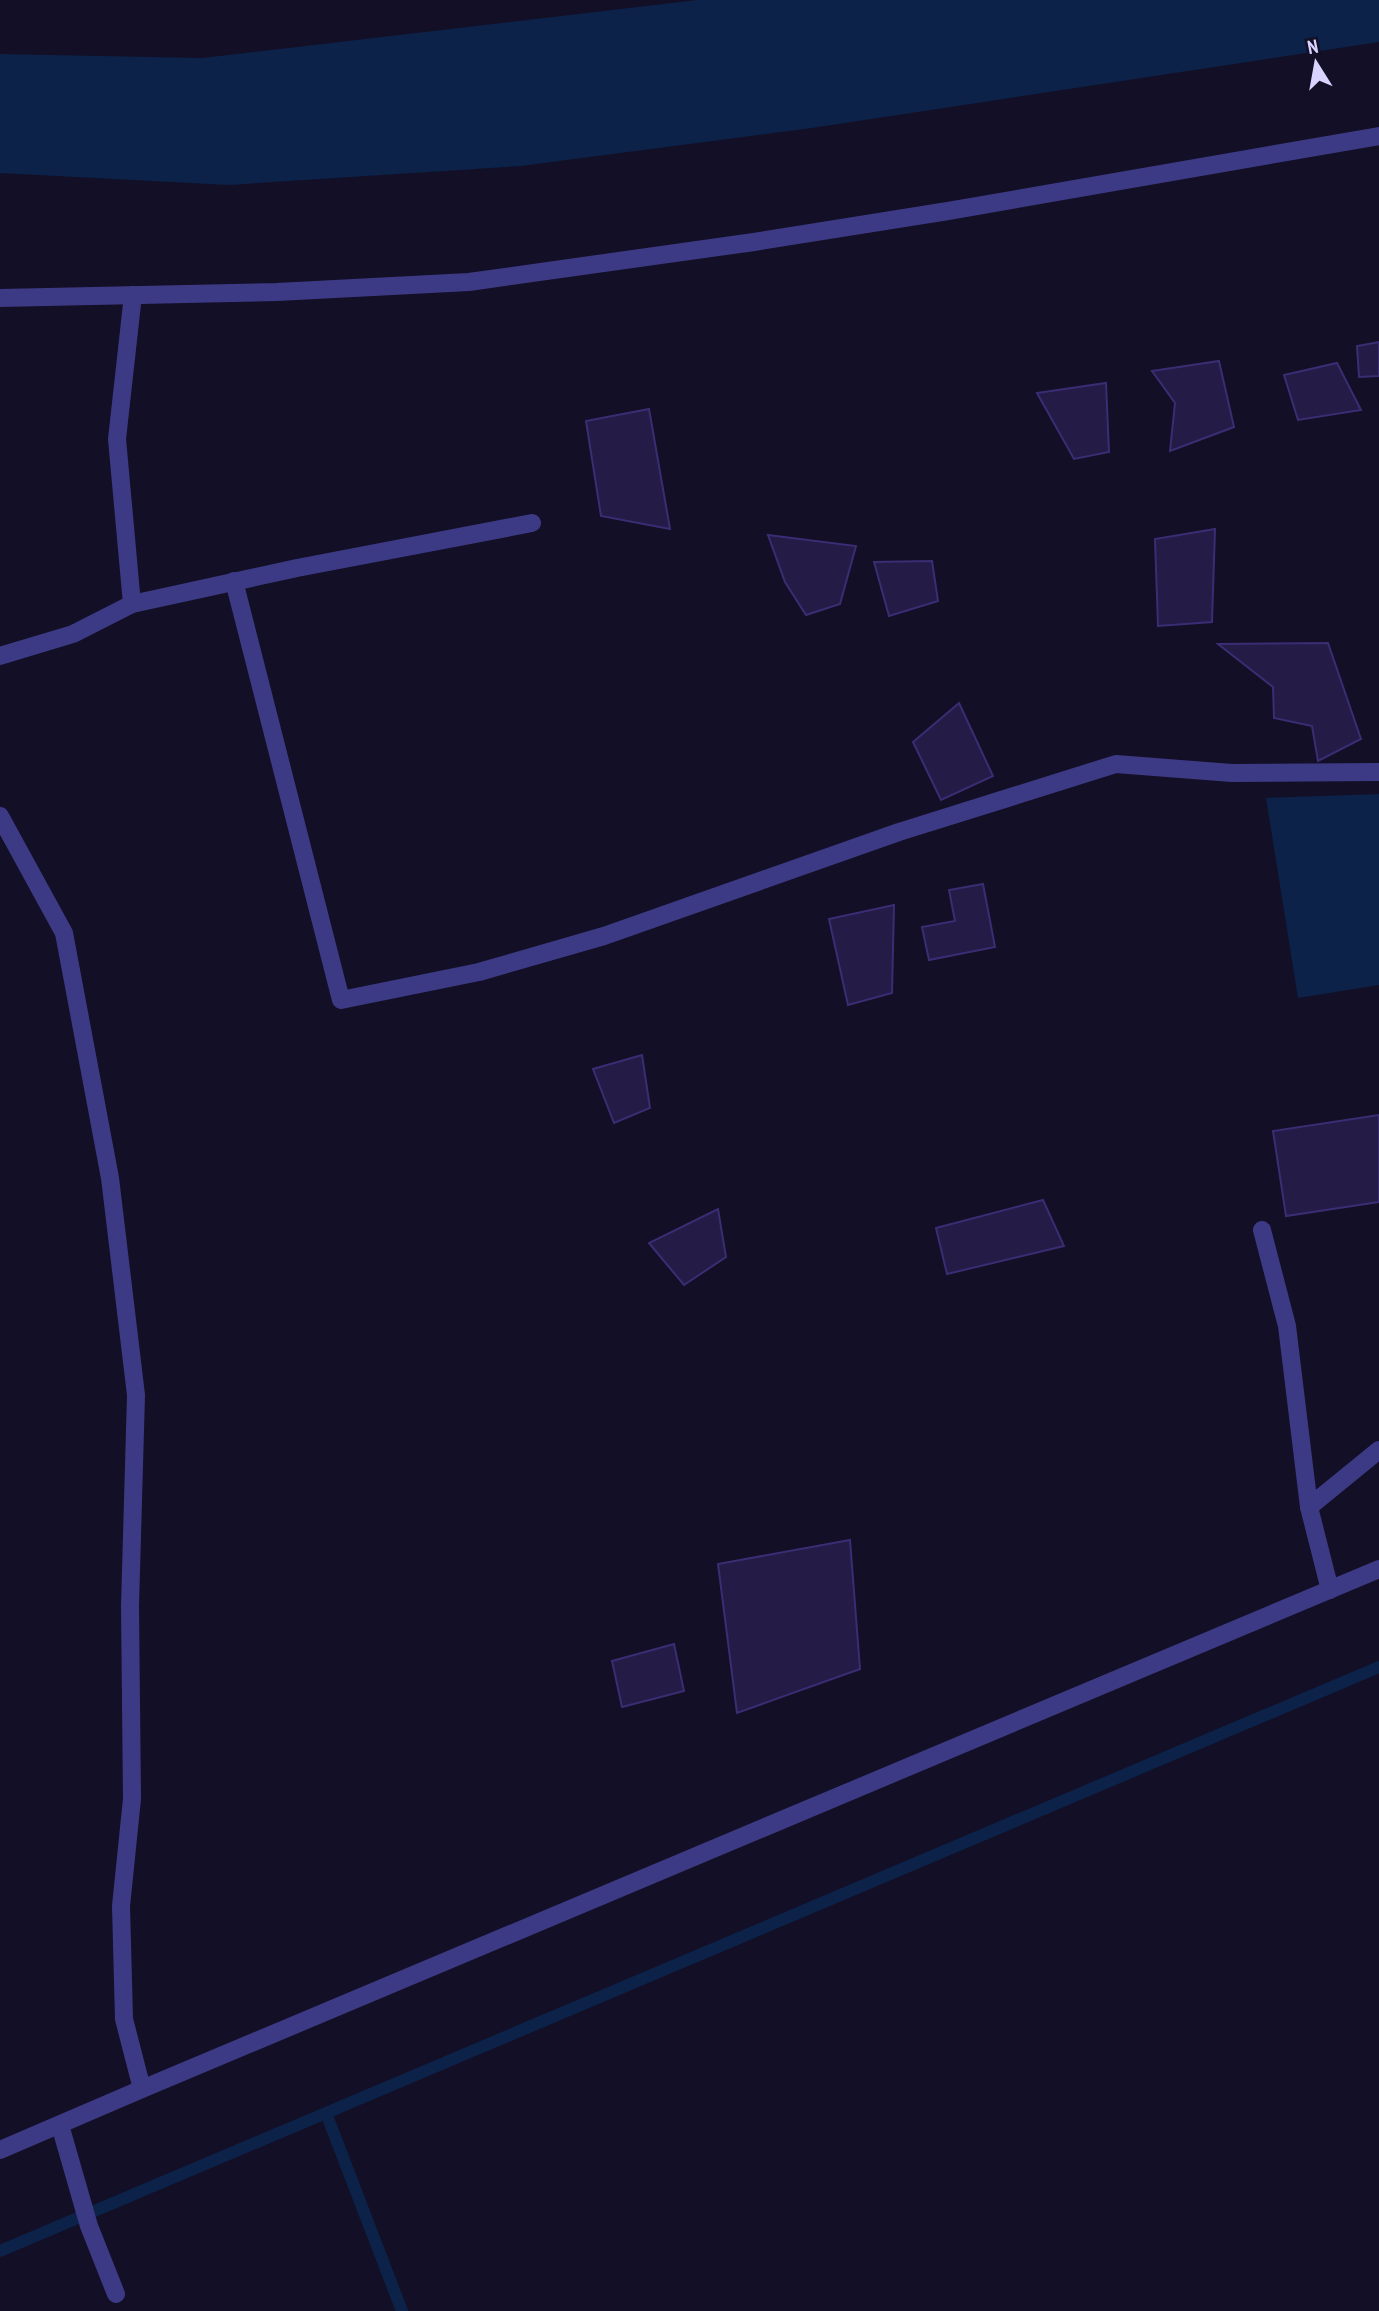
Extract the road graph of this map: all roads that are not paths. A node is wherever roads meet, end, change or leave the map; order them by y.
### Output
1 (1379, 136) edge
2 (133, 295) junction
3 (0, 298) edge
4 (532, 523) dead end
5 (234, 581) junction
6 (132, 604) junction
7 (0, 656) edge
8 (1379, 772) edge
9 (0, 816) edge
10 (1262, 1230) dead end
11 (1379, 1450) edge
12 (1309, 1507) junction
13 (1379, 1569) edge
14 (1330, 1590) junction
15 (142, 2089) junction
16 (60, 2125) junction
17 (0, 2150) edge
18 (116, 2294) dead end

1 - 2 street
2 - 3 street
2 - 6 street
4 - 5 street
5 - 6 street
5 - 8 street
6 - 7 street
9 - 15 street
10 - 12 street
11 - 12 street
12 - 14 street
13 - 14 street
14 - 15 street
15 - 16 street
16 - 17 street
16 - 18 street

